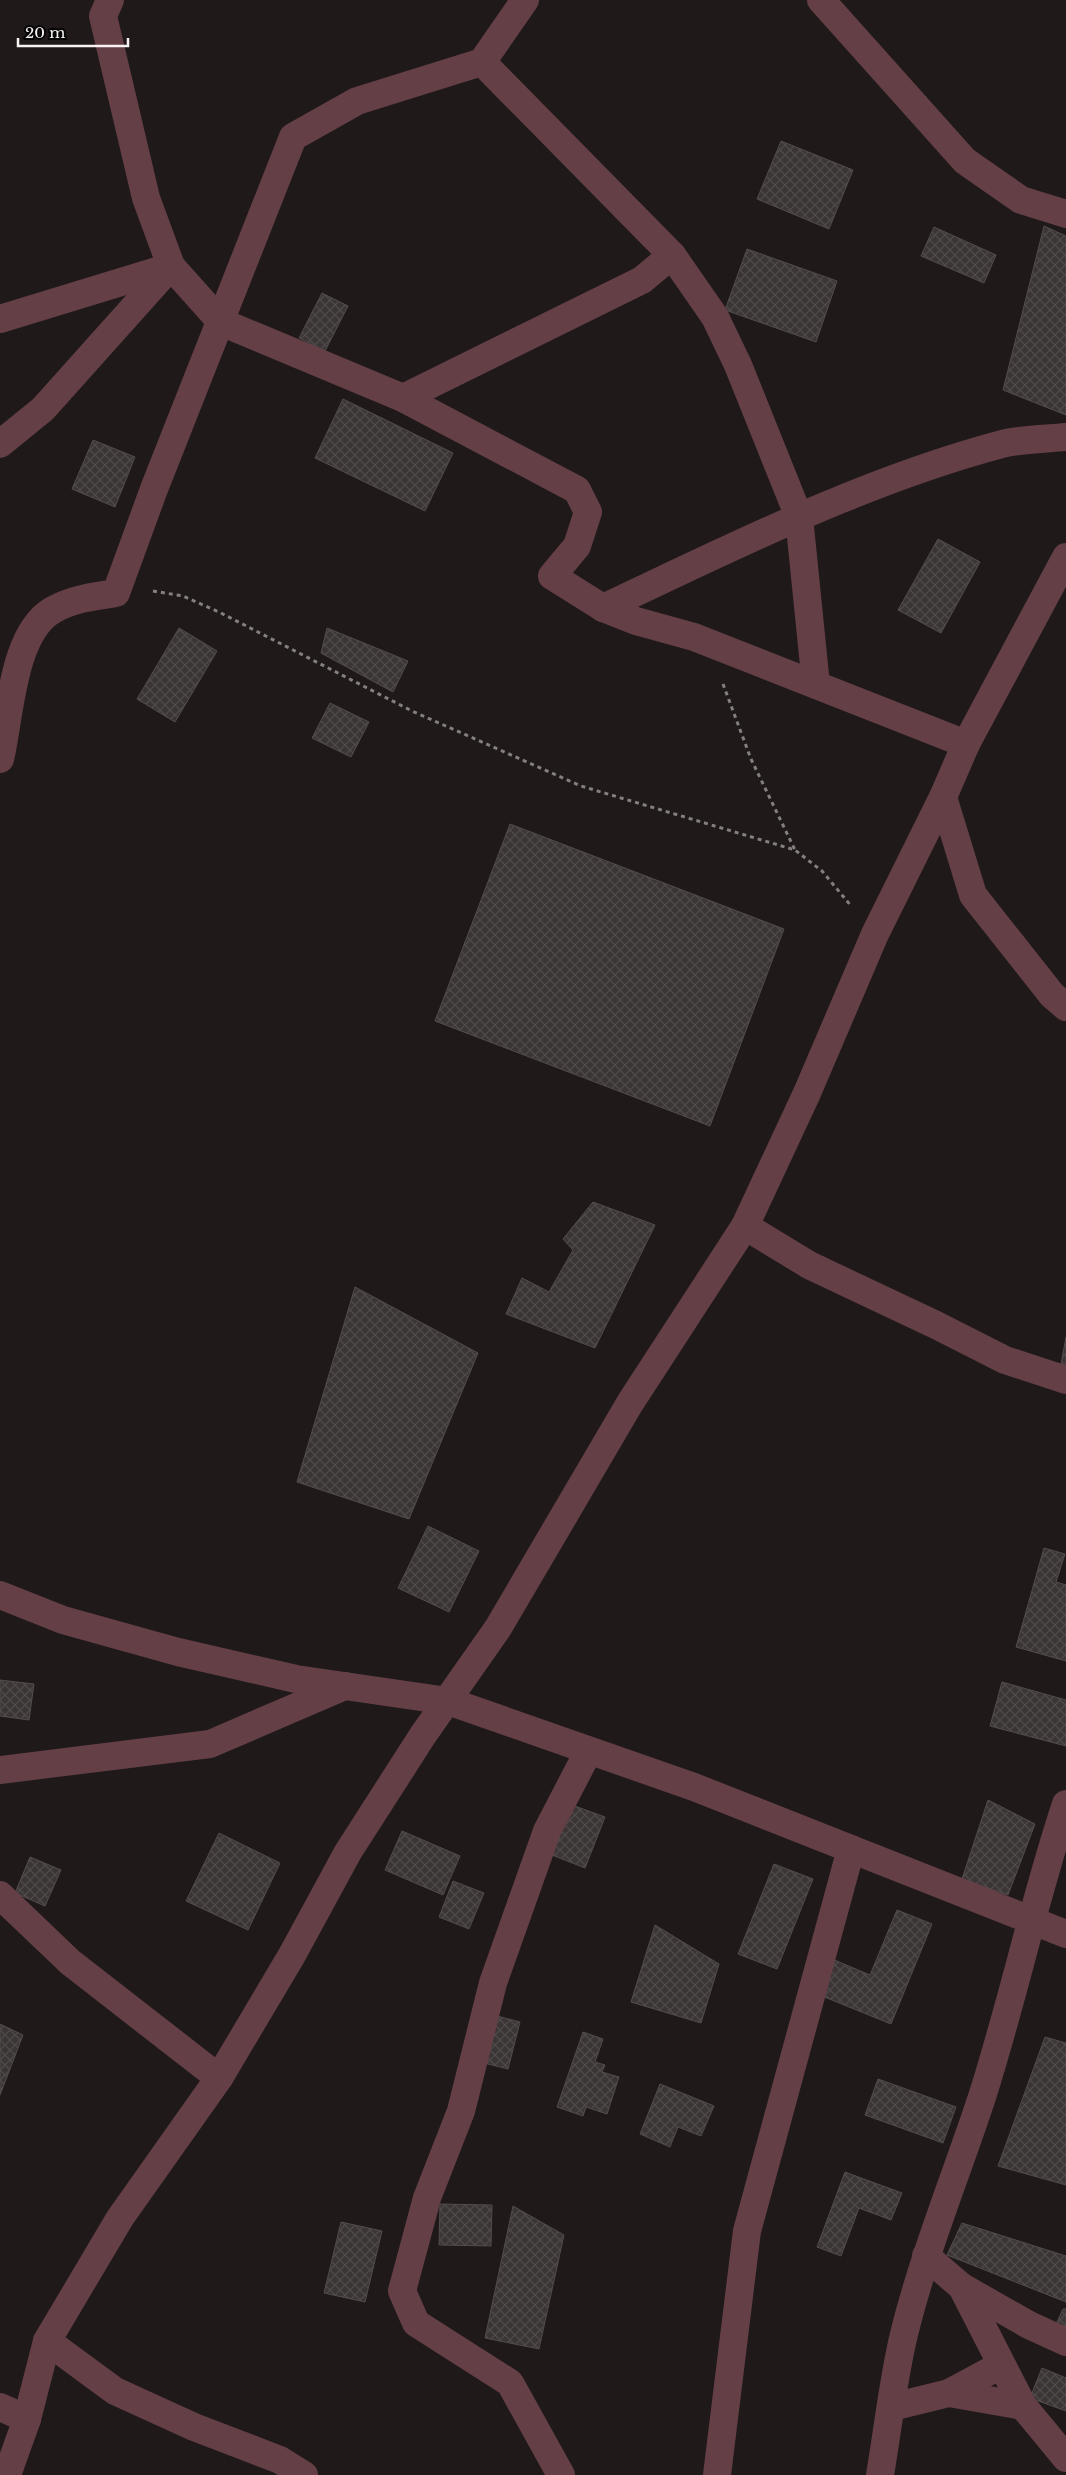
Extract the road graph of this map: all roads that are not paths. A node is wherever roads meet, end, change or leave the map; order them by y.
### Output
1 (110, 0) edge
2 (525, 0) edge
3 (820, 0) edge
4 (482, 62) junction
5 (1066, 214) edge
6 (672, 255) junction
7 (171, 266) junction
8 (0, 319) edge
9 (220, 322) junction
10 (404, 398) junction
11 (1066, 437) edge
12 (0, 444) edge
13 (799, 517) junction
14 (1066, 557) edge
15 (603, 608) junction
16 (816, 685) junction
17 (966, 744) junction
18 (0, 759) edge
19 (943, 797) junction
20 (1062, 999) edge
21 (745, 1226) junction
22 (1066, 1380) edge
23 (0, 1595) edge
24 (345, 1686) junction
25 (448, 1701) junction
26 (588, 1752) junction
27 (0, 1770) edge
28 (1066, 1804) edge
29 (851, 1849) junction
30 (0, 1895) edge
31 (1033, 1922) junction
32 (1066, 1934) edge
33 (219, 2078) junction
34 (926, 2256) junction
35 (962, 2287) junction
36 (47, 2341) junction
37 (1066, 2342) edge
38 (1001, 2365) junction
39 (949, 2393) junction
40 (0, 2406) edge
41 (1023, 2406) junction
42 (892, 2407) junction
43 (26, 2420) junction
44 (1066, 2458) edge
45 (7, 2475) edge
46 (304, 2475) edge
47 (560, 2475) edge
48 (717, 2475) edge
49 (880, 2475) edge

1 - 7 street
2 - 4 street
3 - 5 street
4 - 6 street
4 - 9 street
6 - 10 street
6 - 13 street
7 - 8 street
7 - 9 street
7 - 12 street
9 - 10 street
9 - 18 street
10 - 15 street
11 - 13 street
13 - 15 street
13 - 16 street
14 - 17 street
15 - 16 street
16 - 17 street
17 - 19 street
19 - 20 street
19 - 21 street
21 - 22 street
21 - 25 street
23 - 24 street
24 - 25 street
24 - 27 street
25 - 26 street
25 - 33 street
26 - 29 street
26 - 47 street
28 - 31 street
29 - 31 street
29 - 48 street
30 - 33 street
31 - 32 street
31 - 34 street
33 - 36 street
34 - 35 street
34 - 42 street
35 - 37 street
35 - 38 street
36 - 43 street
36 - 46 street
38 - 39 street
38 - 41 street
39 - 41 street
39 - 42 street
40 - 43 street
41 - 44 street
42 - 49 street
43 - 45 street

